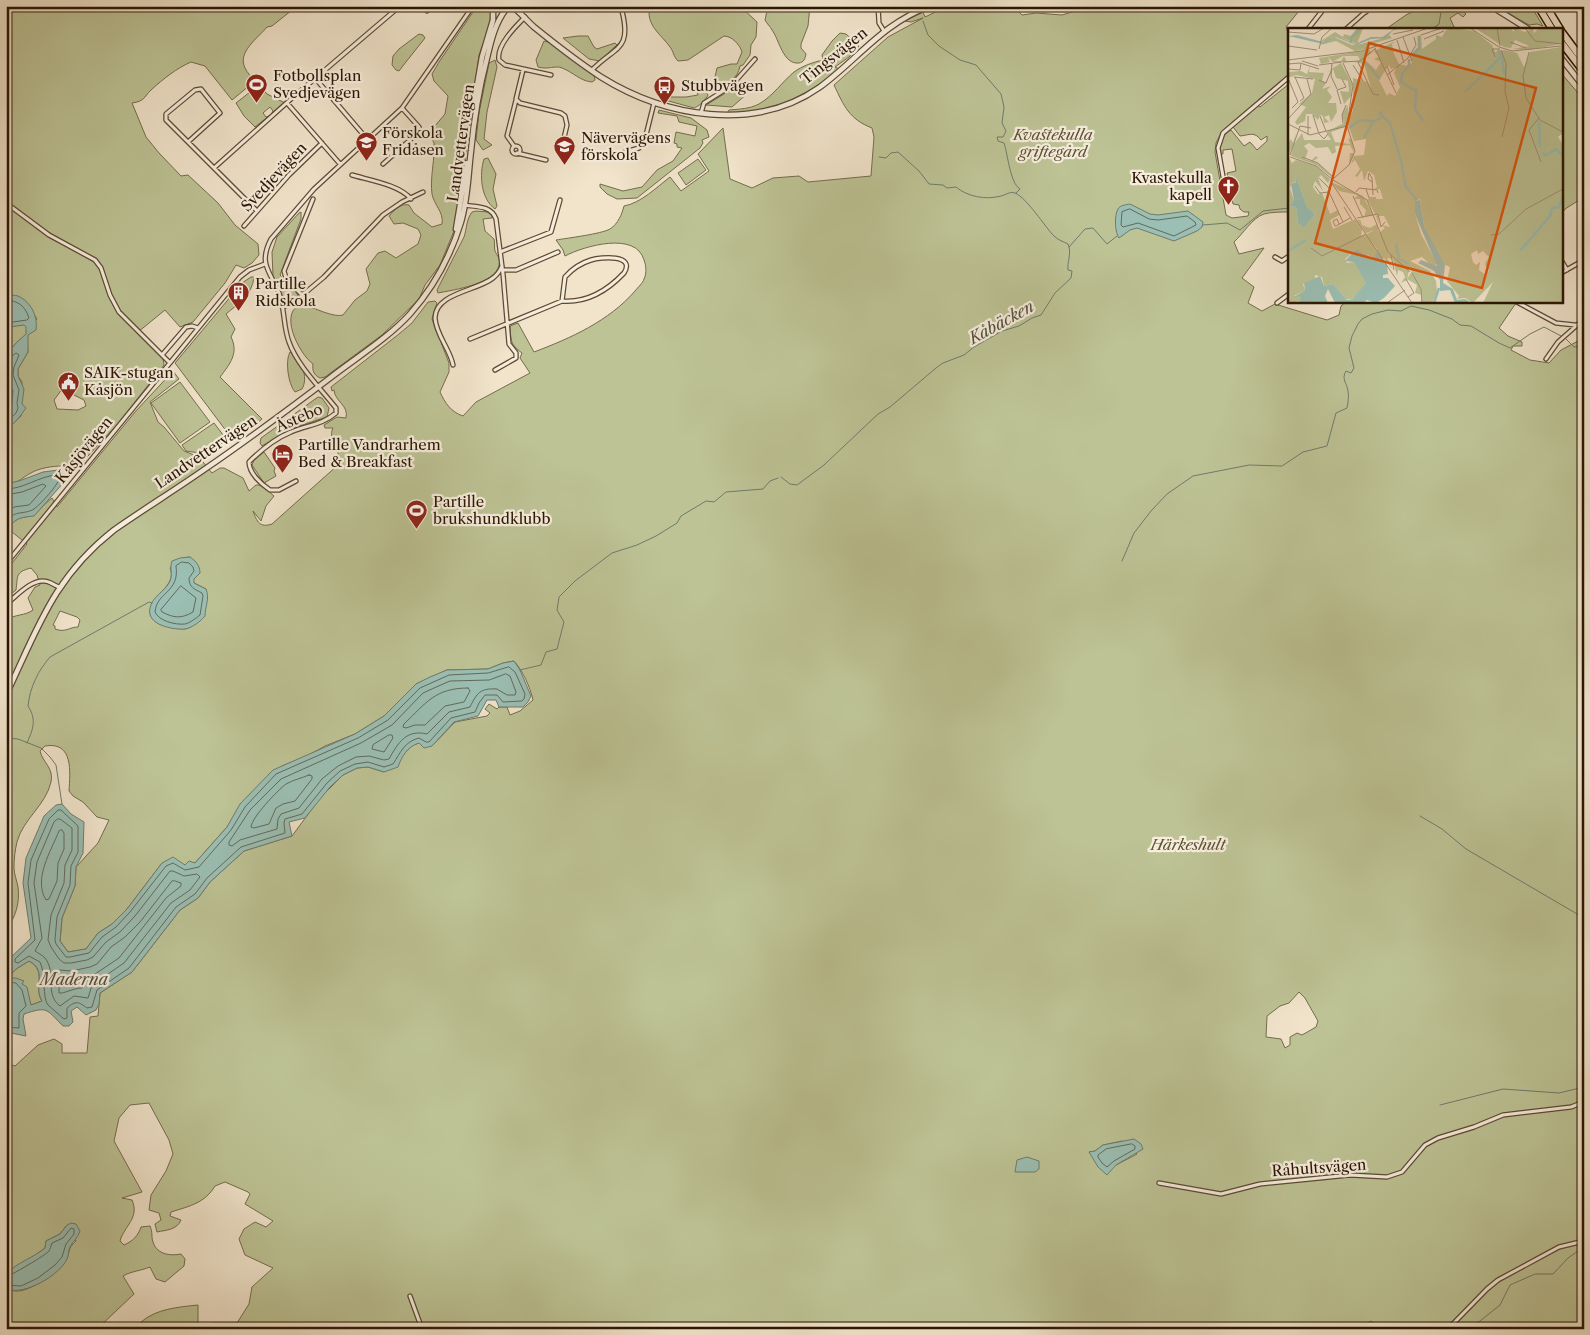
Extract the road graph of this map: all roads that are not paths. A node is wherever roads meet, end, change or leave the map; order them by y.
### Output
1 (400, 6) edge
2 (429, 6) edge
3 (473, 6) edge
4 (494, 6) edge
5 (522, 6) edge
6 (878, 6) edge
7 (930, 6) edge
8 (1326, 6) edge
9 (1359, 6) edge
10 (1372, 6) edge
11 (1491, 6) edge
12 (1538, 6) edge
13 (1546, 6) edge
14 (509, 7) edge
15 (427, 11) dead end
16 (622, 11) dead end
17 (518, 12) junction
18 (1366, 12) junction
19 (525, 18) junction
20 (1309, 28) edge
21 (1347, 28) edge
22 (1526, 28) edge
23 (1551, 28) edge
24 (1560, 28) edge
25 (884, 31) junction
26 (1562, 31) edge
27 (1562, 43) edge
28 (755, 59) dead end
29 (1562, 59) edge
30 (1584, 62) edge
31 (523, 70) junction
32 (592, 70) junction
33 (1584, 72) edge
34 (551, 75) dead end
35 (315, 78) junction
36 (1288, 78) edge
37 (1584, 87) edge
38 (517, 101) junction
39 (287, 103) junction
40 (654, 103) junction
41 (402, 108) junction
42 (701, 113) junction
43 (367, 139) junction
44 (188, 142) junction
45 (322, 143) junction
46 (561, 151) dead end
47 (625, 152) dead end
48 (546, 160) dead end
49 (340, 164) junction
50 (383, 164) dead end
51 (214, 168) junction
52 (352, 175) dead end
53 (1224, 182) dead end
54 (423, 192) dead end
55 (313, 198) dead end
56 (411, 198) junction
57 (560, 200) dead end
58 (6, 203) edge
59 (463, 205) junction
60 (257, 211) junction
61 (244, 226) dead end
62 (500, 252) junction
63 (558, 252) dead end
64 (1275, 256) dead end
65 (1288, 257) edge
66 (1584, 260) edge
67 (1562, 262) edge
68 (265, 264) junction
69 (503, 268) junction
70 (1567, 270) junction
71 (1562, 272) edge
72 (302, 295) junction
73 (1288, 295) edge
74 (562, 302) junction
75 (1518, 302) edge
76 (1277, 303) dead end
77 (283, 307) junction
78 (1584, 319) edge
79 (508, 324) junction
80 (1576, 324) junction
81 (1584, 326) edge
82 (198, 328) junction
83 (470, 339) dead end
84 (162, 355) junction
85 (1546, 359) dead end
86 (170, 363) junction
87 (453, 366) dead end
88 (496, 370) dead end
89 (319, 386) junction
90 (296, 481) dead end
91 (6, 564) edge
92 (59, 587) junction
93 (6, 604) edge
94 (6, 695) edge
95 (1584, 1102) edge
96 (1159, 1183) dead end
97 (1584, 1241) edge
98 (410, 1296) dead end
99 (422, 1329) edge
100 (1448, 1329) edge

1 - 35 street
2 - 15 street
3 - 41 street
4 - 14 street
4 - 59 street, Landvettervägen
5 - 17 street
6 - 25 street
7 - 25 street, Tingsvägen
8 - 20 street
9 - 18 street
10 - 18 street
11 - 22 street
12 - 23 highway
13 - 24 highway
14 - 17 street, Tingsvägen
14 - 59 street, Landvettervägen
16 - 32 street
17 - 19 street, Tingsvägen
18 - 21 street
19 - 31 street
19 - 32 street, Tingsvägen
25 - 42 street, Tingsvägen
26 - 30 highway
27 - 33 highway
28 - 42 street
29 - 37 street
31 - 34 street
31 - 38 street
32 - 40 street, Tingsvägen
35 - 39 street
35 - 43 street
36 - 53 street
38 - 46 street
38 - 48 street
39 - 45 street, Svedjevägen
39 - 51 street
40 - 42 street, Tingsvägen
40 - 47 street
41 - 43 street
41 - 50 street
43 - 49 street
44 - 44 street
44 - 51 street
45 - 49 street, Svedjevägen
45 - 60 street, Svedjevägen
49 - 68 street
51 - 60 street
52 - 56 street
54 - 56 street
55 - 72 street
56 - 72 street
57 - 62 street
58 - 84 street
59 - 62 street
59 - 89 street, Landvettervägen
60 - 61 street, Svedjevägen
62 - 69 street
63 - 69 street
64 - 65 street
66 - 70 street
67 - 70 street
68 - 77 street
68 - 82 street, Kåsjövägen
69 - 79 street
69 - 87 street
70 - 71 street
72 - 77 street
73 - 76 street
74 - 74 street
74 - 79 street
75 - 80 street
77 - 89 street
78 - 80 street
79 - 83 street
79 - 88 street
80 - 81 street
80 - 85 street
82 - 84 street, Kåsjövägen
82 - 86 street, Kåsjövägen
84 - 86 street
86 - 91 street, Kåsjövägen
89 - 90 street, Åstebo
89 - 92 street, Landvettervägen
92 - 93 street
92 - 94 street, Landvettervägen
95 - 96 street, Råhultsvägen
97 - 100 street
98 - 99 street

